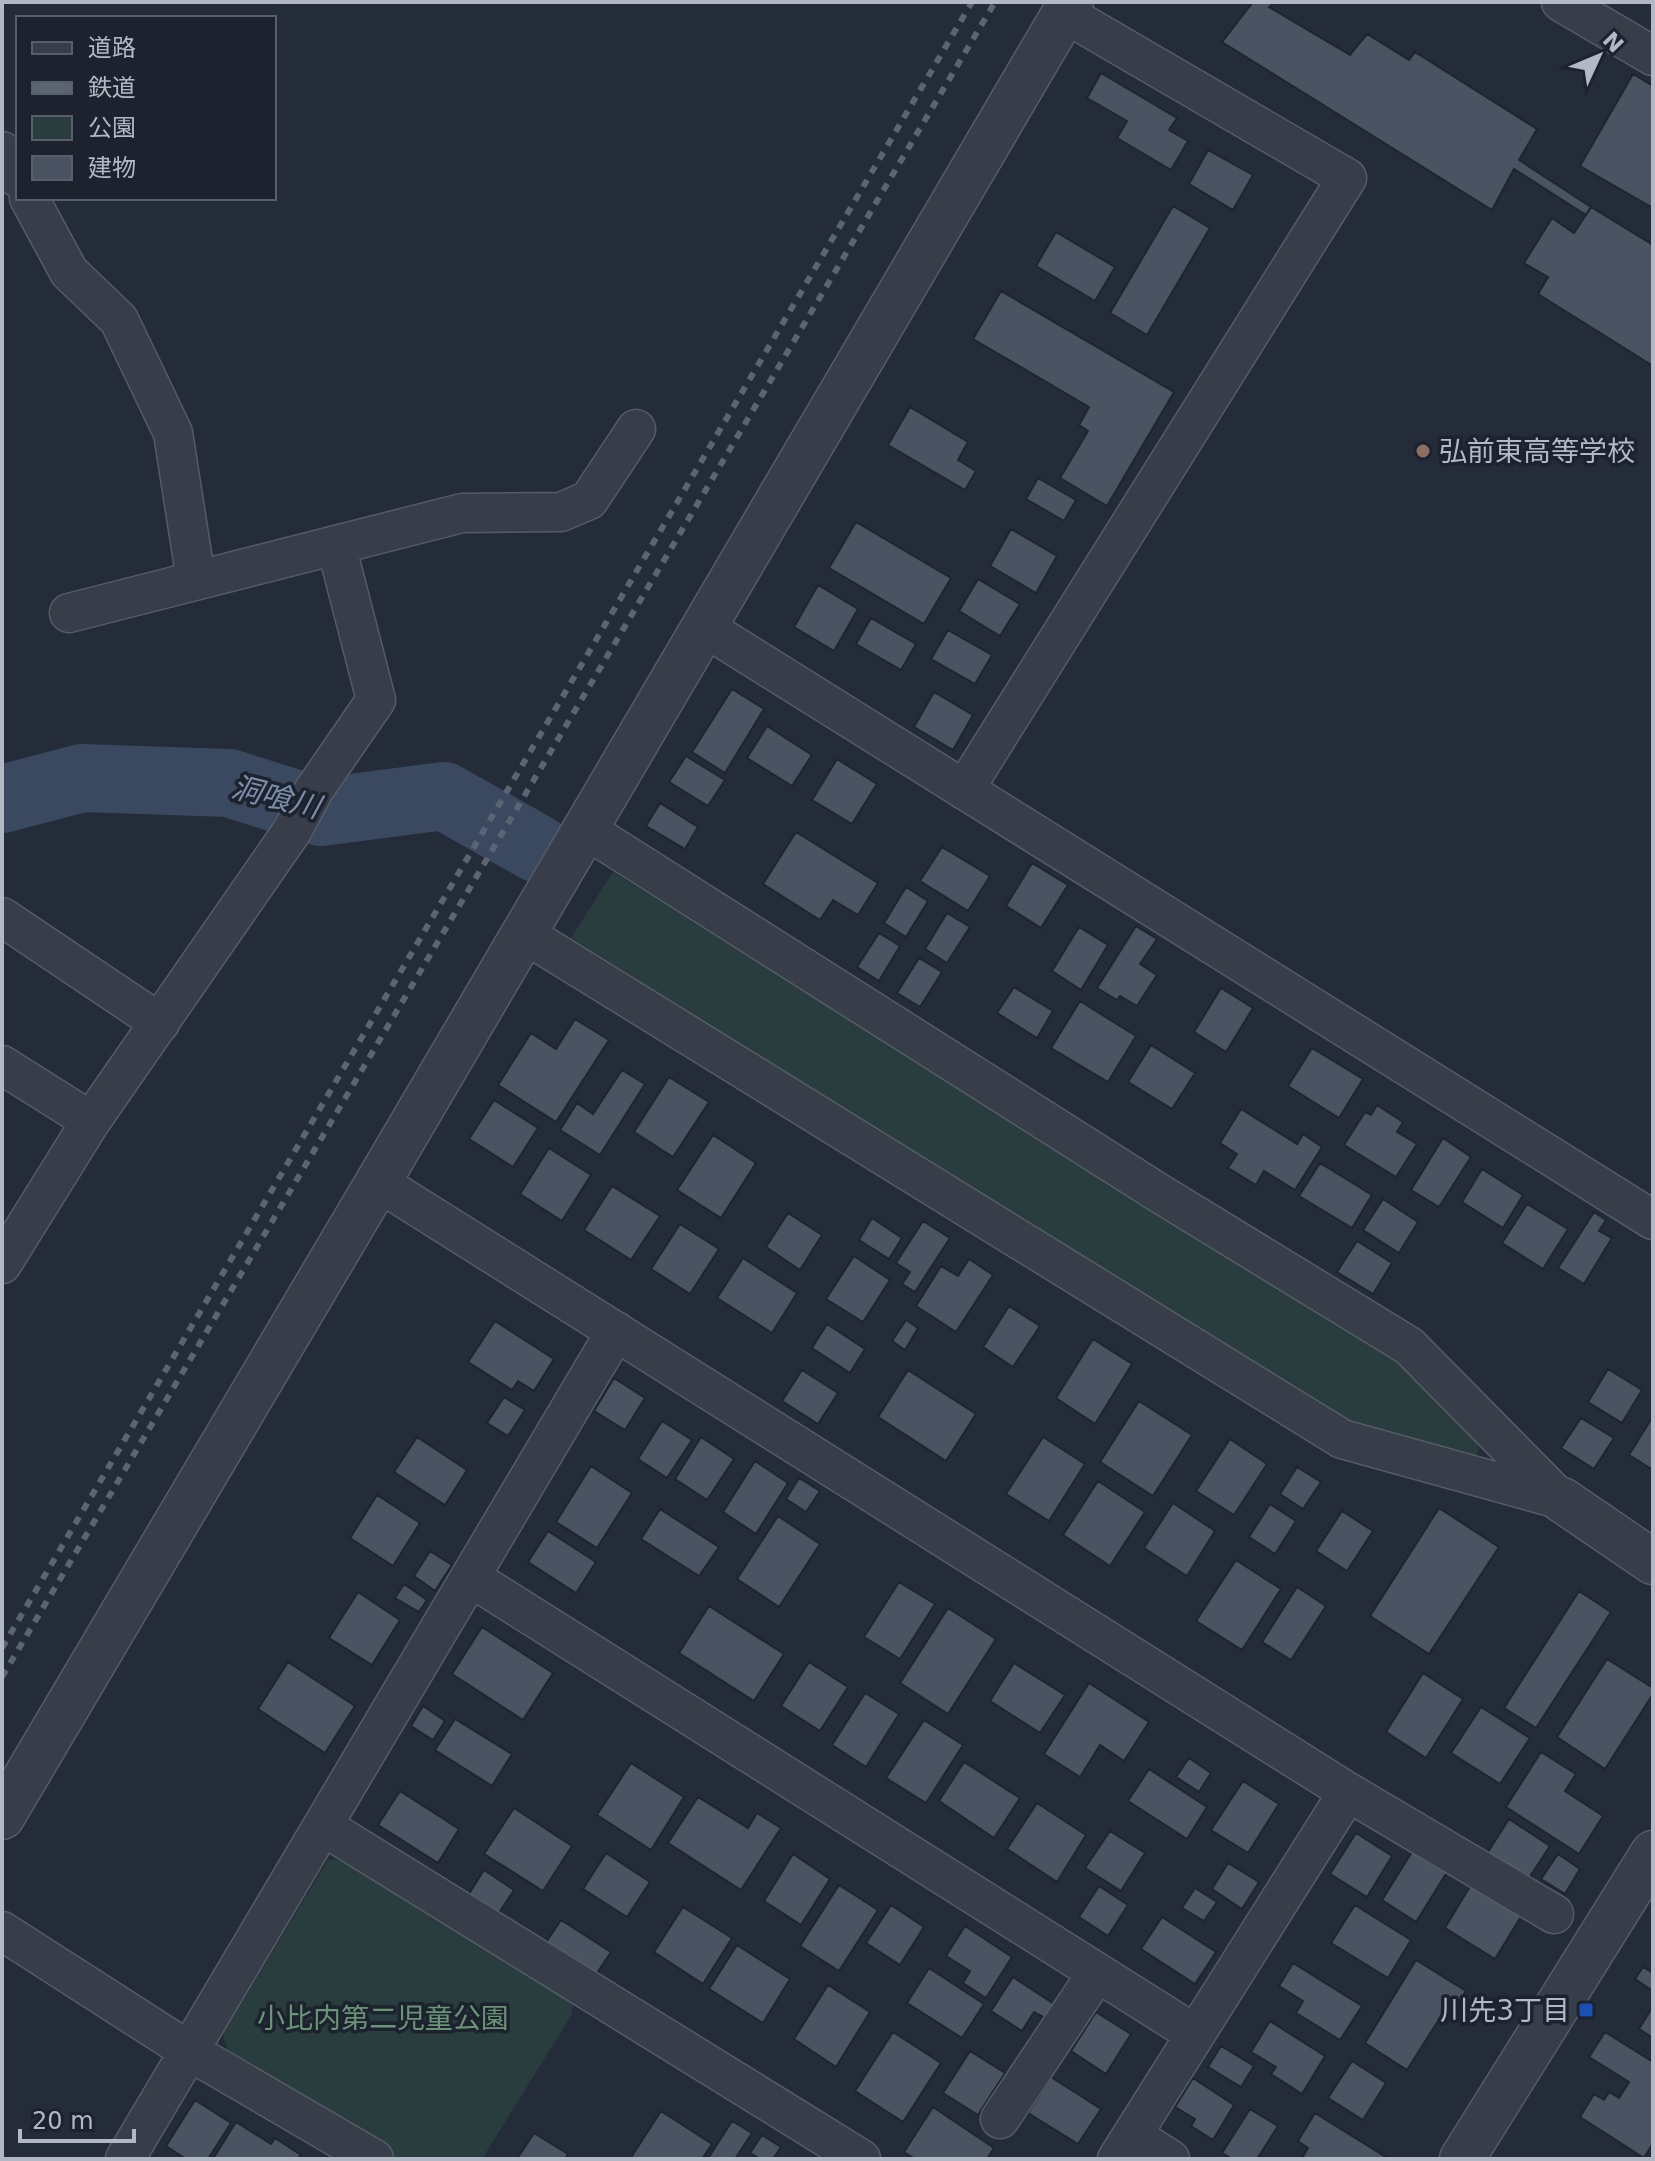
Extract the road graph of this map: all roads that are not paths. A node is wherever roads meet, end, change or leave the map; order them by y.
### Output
1 (1561, 2) edge
2 (1068, 8) edge
3 (1653, 56) edge
4 (2, 151) edge
5 (16, 175) edge
6 (30, 200) edge
7 (636, 429) dead end
8 (336, 545) junction
9 (196, 580) junction
10 (69, 613) dead end
11 (704, 627) junction
12 (964, 790) junction
13 (585, 829) junction
14 (2, 917) edge
15 (523, 933) junction
16 (160, 1023) junction
17 (2, 1065) edge
18 (91, 1121) junction
19 (378, 1182) junction
20 (1653, 1220) edge
21 (2, 1264) edge
22 (616, 1331) junction
23 (1562, 1500) junction
24 (1653, 1562) edge
25 (470, 1577) junction
26 (1348, 1792) junction
27 (2, 1817) edge
28 (323, 1826) junction
29 (1653, 1853) edge
30 (1554, 1914) dead end
31 (2, 1931) edge
32 (1097, 1973) junction
33 (1195, 2034) junction
34 (189, 2051) junction
35 (1000, 2119) dead end
36 (1125, 2147) edge
37 (125, 2159) edge
38 (374, 2159) edge
39 (861, 2159) edge
40 (1170, 2159) edge
41 (1462, 2159) edge

1 - 3 street
2 - 11 street
2 - 12 street
4 - 5 street
6 - 9 street
7 - 8 street
8 - 9 street
8 - 16 street
9 - 10 street
11 - 12 street
11 - 13 street
12 - 20 street
13 - 15 street
13 - 23 street
14 - 16 street
15 - 19 street
15 - 23 street
16 - 18 street
17 - 18 street
18 - 21 street
19 - 22 street
19 - 27 street
22 - 25 street
22 - 26 street
23 - 24 street
25 - 28 street
25 - 32 street
26 - 30 street
26 - 33 street
28 - 34 street
28 - 39 street
29 - 41 street
31 - 34 street
32 - 33 street
32 - 35 street
33 - 36 street
34 - 37 street
34 - 38 street
36 - 40 street

